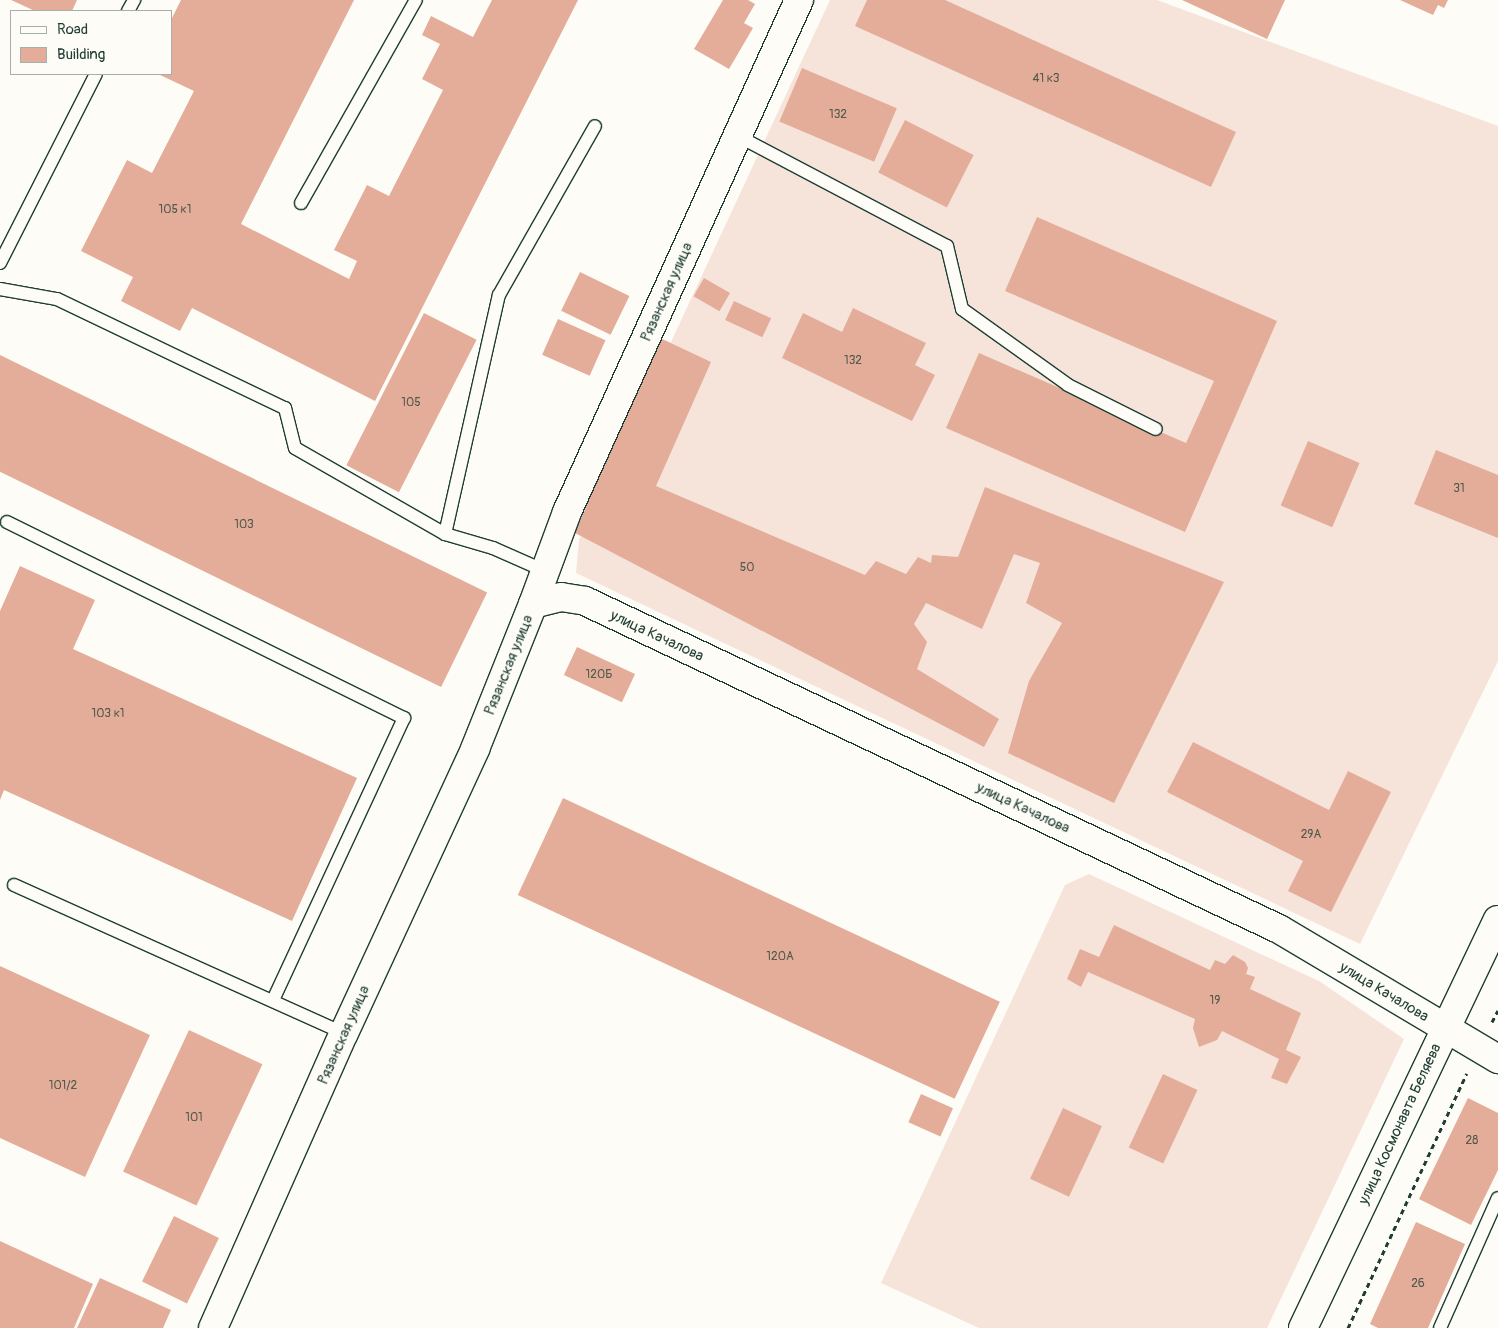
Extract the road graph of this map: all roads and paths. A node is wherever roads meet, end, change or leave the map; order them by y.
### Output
1 (416, 0) edge
2 (799, 0) edge
3 (95, 75) edge
4 (595, 126) dead end
5 (738, 136) junction
6 (301, 203) dead end
7 (0, 263) edge
8 (0, 289) edge
9 (1156, 430) dead end
10 (7, 522) dead end
11 (445, 534) junction
12 (545, 571) junction
13 (533, 604) junction
14 (14, 885) dead end
15 (1498, 920) edge
16 (272, 1000) junction
17 (1498, 1010) edge
18 (1492, 1022) dead end
19 (1445, 1028) junction
20 (344, 1033) junction
21 (1498, 1059) edge
22 (1469, 1069) dead end
23 (1498, 1198) edge
24 (213, 1328) edge
25 (1303, 1328) edge
26 (1348, 1328) edge
27 (1440, 1328) edge

1 - 6 lane
2 - 5 street, Рязанская улица
3 - 7 lane
4 - 11 lane
5 - 9 lane
5 - 12 street, Рязанская улица
8 - 11 lane
10 - 16 lane
11 - 12 lane
12 - 13 street, Рязанская улица
13 - 19 street, улица Качалова
13 - 20 street, Рязанская улица
14 - 16 lane
15 - 19 street, улица Космонавта Беляева
16 - 20 lane
17 - 18 path
19 - 21 street, улица Качалова
19 - 25 street, улица Космонавта Беляева
20 - 24 street, Рязанская улица
22 - 26 path
23 - 27 lane

